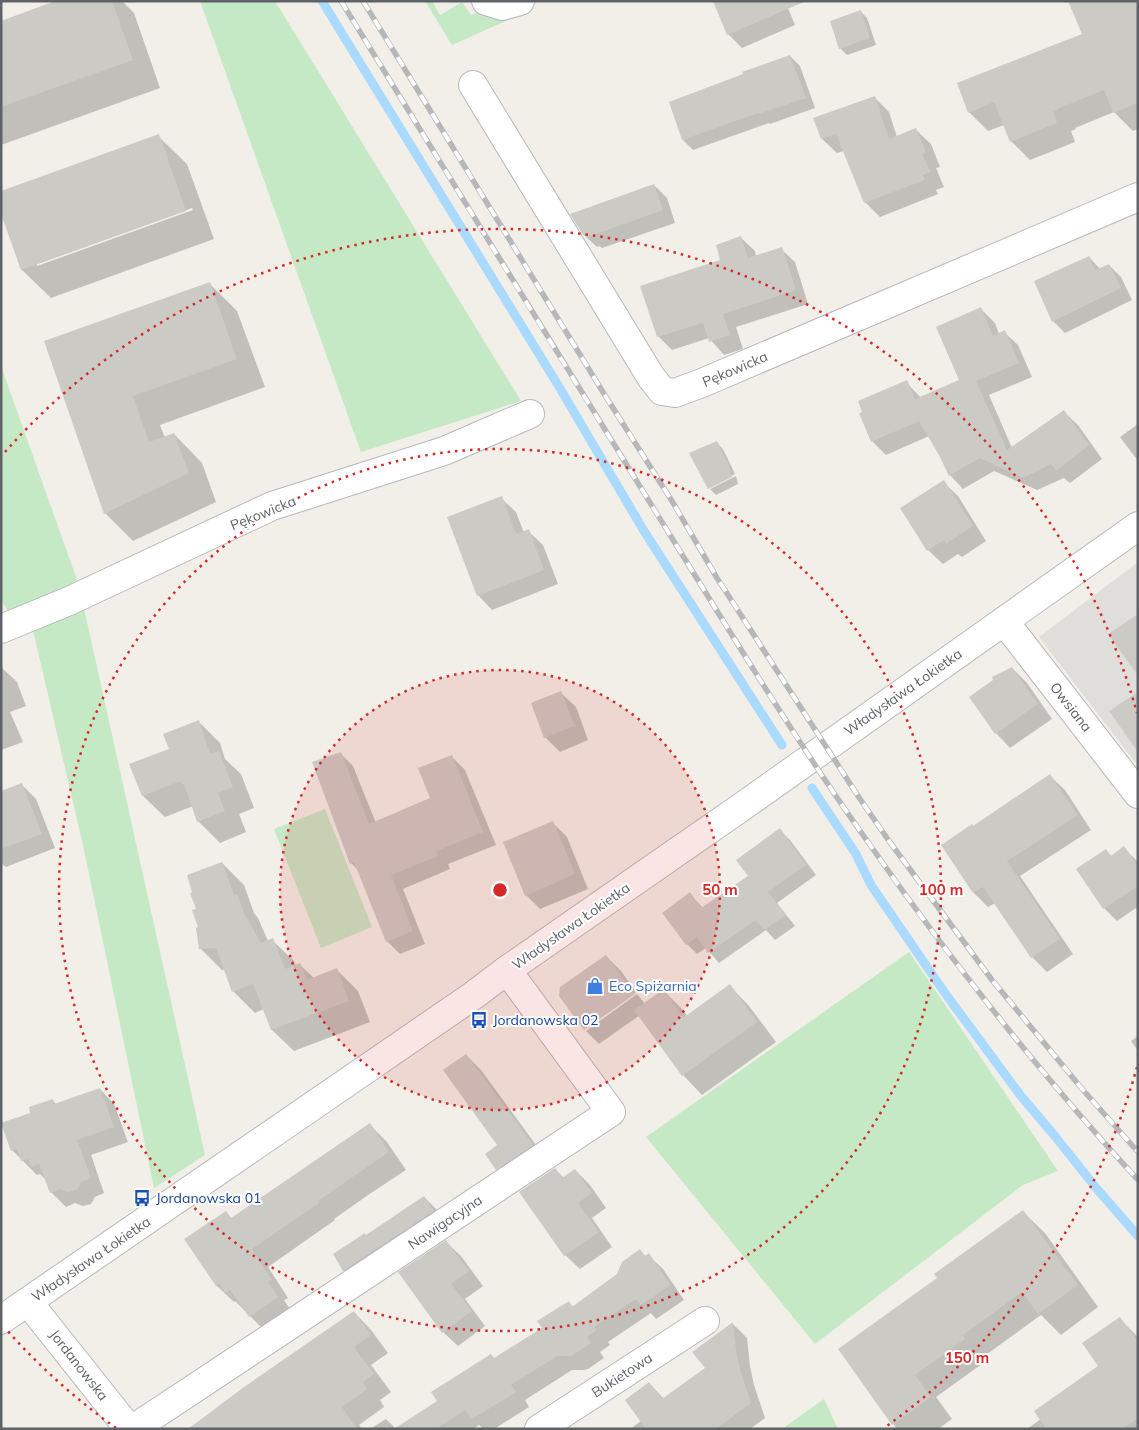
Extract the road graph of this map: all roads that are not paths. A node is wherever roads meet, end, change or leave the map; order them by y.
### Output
1 (486, 1) edge
2 (520, 1) edge
3 (473, 85) dead end
4 (1138, 196) edge
5 (530, 414) dead end
6 (1138, 526) edge
7 (1004, 621) junction
8 (1, 629) edge
9 (1138, 794) edge
10 (507, 970) junction
11 (28, 1302) junction
12 (1, 1320) edge
13 (705, 1321) dead end
14 (129, 1429) edge
15 (133, 1429) edge
16 (539, 1429) edge

1 - 2 street
3 - 4 street, Pękowicka
5 - 8 street, Pękowicka
6 - 7 street, Władysława Łokietka
7 - 9 street, Owsiana
7 - 10 street, Władysława Łokietka
10 - 11 street, Władysława Łokietka
10 - 15 street, Nawigacyjna
11 - 12 street, Władysława Łokietka
11 - 14 street, Jordanowska
13 - 16 street, Bukietowa

